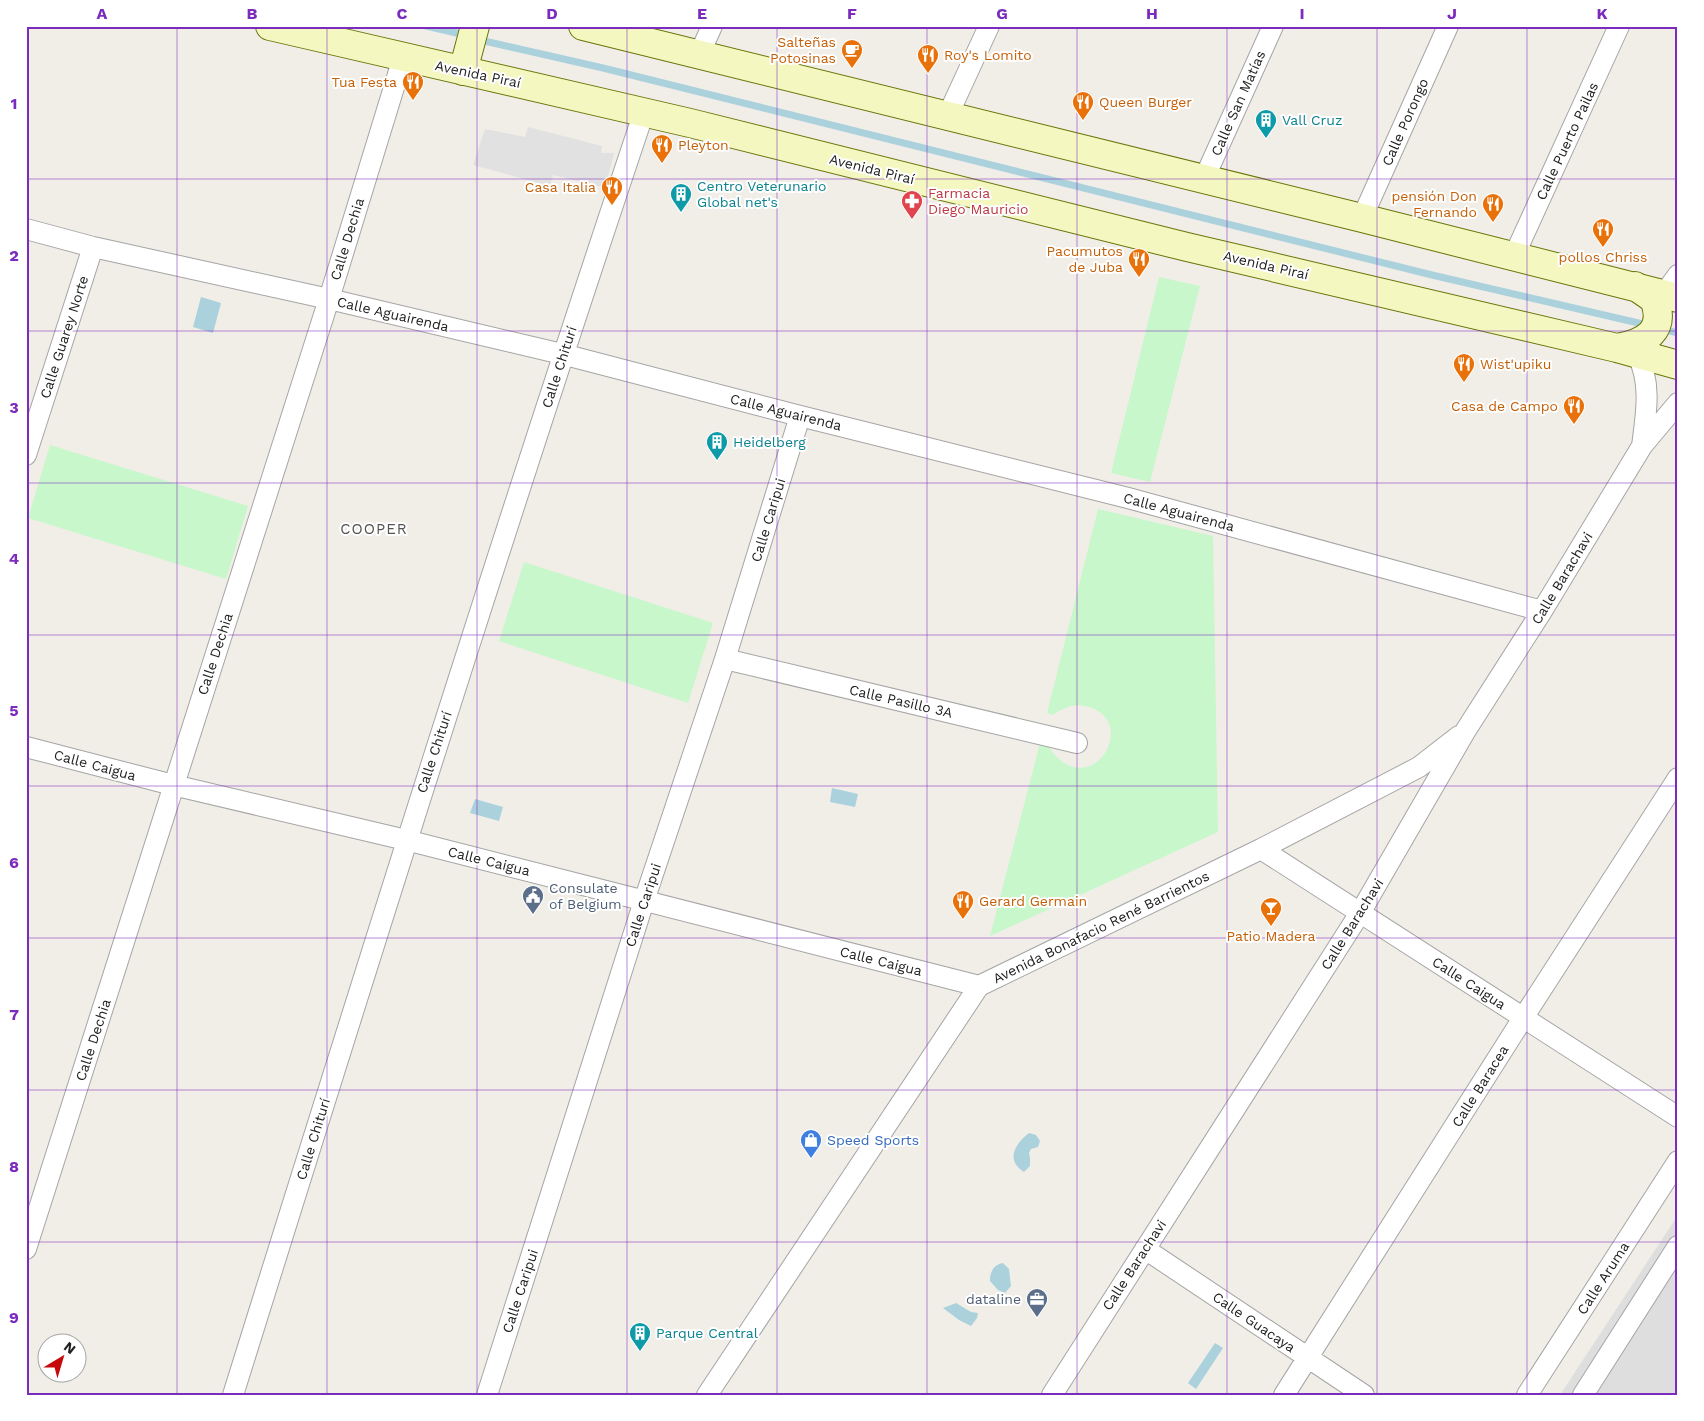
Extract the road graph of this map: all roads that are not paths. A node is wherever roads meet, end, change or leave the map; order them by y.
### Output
1 (270, 26) edge
2 (583, 26) edge
3 (712, 26) edge
4 (989, 26) edge
5 (1273, 26) edge
6 (1448, 26) edge
7 (1619, 26) edge
8 (475, 27) edge
9 (699, 55) junction
10 (403, 58) junction
11 (465, 62) junction
12 (644, 112) junction
13 (947, 117) junction
14 (1204, 179) junction
15 (1362, 218) junction
16 (26, 229) edge
17 (93, 247) junction
18 (1514, 256) junction
19 (1635, 286) junction
20 (1673, 289) edge
21 (329, 299) junction
22 (1627, 351) junction
23 (562, 354) junction
24 (1678, 365) edge
25 (1678, 402) edge
26 (1678, 415) edge
27 (800, 416) junction
28 (1642, 446) junction
29 (26, 455) edge
30 (1542, 611) junction
31 (725, 659) junction
32 (1466, 730) junction
33 (1077, 743) dead end
34 (26, 747) edge
35 (1678, 778) edge
36 (173, 785) junction
37 (406, 840) junction
38 (1261, 849) junction
39 (644, 900) junction
40 (1360, 913) junction
41 (979, 986) junction
42 (1523, 1018) junction
43 (1678, 1117) edge
44 (1678, 1161) edge
45 (1678, 1246) edge
46 (26, 1249) edge
47 (1145, 1249) junction
48 (1307, 1357) junction
49 (233, 1395) edge
50 (487, 1395) edge
51 (707, 1395) edge
52 (1052, 1395) edge
53 (1284, 1395) edge
54 (1364, 1395) edge
55 (1527, 1395) edge
56 (1583, 1395) edge

1 - 10 main road, Avenida Piraí
2 - 9 main road
3 - 9 street
4 - 13 street
5 - 14 street, Calle San Matías
6 - 15 street, Calle Porongo
7 - 18 street, Calle Puerto Pailas
8 - 11 main road
9 - 13 main road
10 - 11 main road, Avenida Piraí
10 - 21 street, Calle Dechia
11 - 12 main road, Avenida Piraí
12 - 22 main road, Avenida Piraí
12 - 23 street, Calle Chiturí
13 - 14 main road
14 - 15 main road
15 - 18 main road
16 - 17 street, Calle Aguairenda
17 - 21 street, Calle Aguairenda
17 - 29 street, Calle Guarey Norte
18 - 19 main road
19 - 20 main road
19 - 22 main road
21 - 23 street, Calle Aguairenda
21 - 36 street, Calle Dechia
22 - 24 main road, Avenida Piraí
22 - 28 street, Calle Barachavi
23 - 27 street, Calle Aguairenda
23 - 37 street, Calle Chiturí
25 - 28 street, Calle Barachavi
26 - 28 street, Calle Barachavi
27 - 30 street, Calle Aguairenda
27 - 31 street, Calle Caripui
28 - 30 street, Calle Barachavi
30 - 32 street, Calle Barachavi
31 - 33 street, Calle Pasillo 3A
31 - 39 street, Calle Caripui
32 - 38 street, Avenida Bonafacio René Barrientos
32 - 40 street, Calle Barachavi
34 - 36 street, Calle Caigua
35 - 42 street, Calle Baracea
36 - 37 street, Calle Caigua
36 - 46 street, Calle Dechia
37 - 39 street, Calle Caigua
37 - 49 street, Calle Chiturí
38 - 40 street, Calle Caigua
38 - 41 street, Avenida Bonafacio René Barrientos
39 - 41 street, Calle Caigua
39 - 50 street, Calle Caripui
40 - 42 street, Calle Caigua
40 - 47 street, Calle Barachavi
41 - 51 street, Avenida Bonafacio René Barrientos
42 - 43 street, Calle Caigua
42 - 48 street, Calle Baracea
44 - 55 street, Calle Aruma
45 - 56 street
47 - 48 street, Calle Guacaya
47 - 52 street, Calle Barachavi
48 - 53 street, Calle Baracea
48 - 54 street, Calle Guacaya

